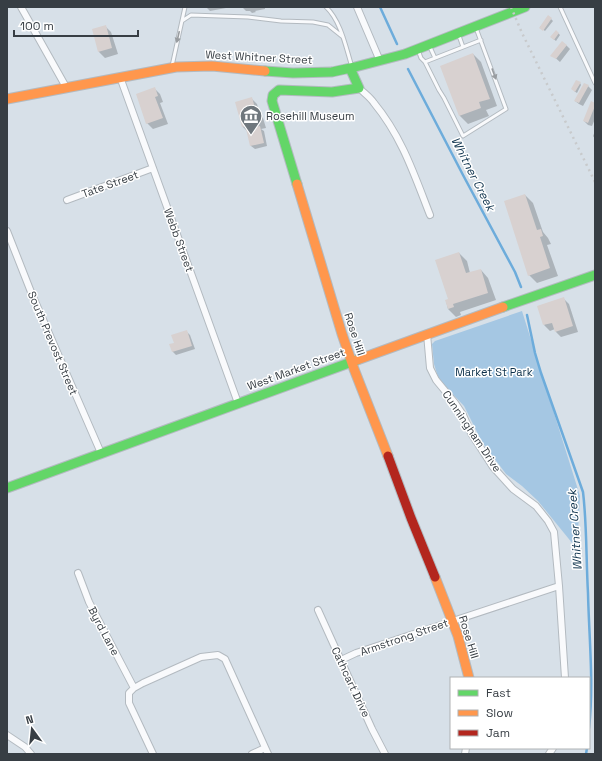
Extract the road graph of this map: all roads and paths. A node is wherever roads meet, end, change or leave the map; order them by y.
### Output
1 (21, 7) edge
2 (185, 7) edge
3 (326, 7) edge
4 (357, 7) edge
5 (526, 7) edge
6 (560, 7) edge
7 (507, 10) edge
8 (182, 21) junction
9 (476, 26) junction
10 (458, 33) junction
11 (343, 37) junction
12 (481, 40) junction
13 (429, 44) junction
14 (464, 47) junction
15 (417, 49) junction
16 (435, 58) junction
17 (380, 61) junction
18 (426, 62) junction
19 (171, 68) junction
20 (351, 68) junction
21 (120, 77) junction
22 (595, 83) edge
23 (66, 87) junction
24 (358, 88) junction
25 (7, 99) edge
26 (153, 168) junction
27 (67, 200) dead end
28 (430, 215) dead end
29 (7, 231) edge
30 (595, 275) edge
31 (427, 334) junction
32 (351, 362) junction
33 (238, 403) junction
34 (101, 453) junction
35 (7, 488) edge
36 (78, 573) dead end
37 (558, 586) junction
38 (318, 610) dead end
39 (452, 620) junction
40 (340, 660) junction
41 (469, 677) edge
42 (565, 677) edge
43 (134, 688) junction
44 (7, 736) edge
45 (265, 748) junction
46 (31, 754) edge
47 (153, 754) edge
48 (252, 754) edge
49 (268, 754) edge
50 (385, 754) edge

1 - 23 street
2 - 8 lane
3 - 11 lane
4 - 17 street
5 - 7 street, West Whitner Street
6 - 22 lane
7 - 9 street, West Whitner Street
8 - 11 lane
8 -> 19 lane
9 - 10 street, West Whitner Street
9 - 12 lane
10 - 13 street, West Whitner Street
10 - 14 lane
11 - 20 lane
12 - 14 lane
12 -> 18 lane
13 - 15 street, West Whitner Street
13 - 16 lane
14 - 16 lane
15 - 17 street, West Whitner Street
15 - 18 lane
16 - 18 lane
17 - 20 street, West Whitner Street
19 - 20 street, West Whitner Street
19 - 21 street, West Whitner Street
20 - 24 street
21 - 23 street, West Whitner Street
21 - 26 street, Webb Street
23 - 25 street, West Whitner Street
24 - 28 street
24 - 32 street, Rose Hill
26 - 27 street, Tate Street
26 - 33 street, Webb Street
29 - 34 street, South Prevost Street
30 - 31 street, West Market Street
31 - 32 street, West Market Street
31 - 37 street, Cunningham Drive
32 - 33 street, West Market Street
32 - 39 street, Rose Hill
33 - 34 street, West Market Street
34 - 35 street, West Market Street
36 - 43 street, Byrd Lane
37 - 39 street, Armstrong Street
37 - 42 street, Cunningham Drive
38 - 40 street, Cathcart Drive
39 - 40 street, Armstrong Street
39 - 41 street, Rose Hill
40 - 50 street, Cathcart Drive
43 - 45 street
43 - 47 street
44 - 46 street
45 - 48 street
45 - 49 street

